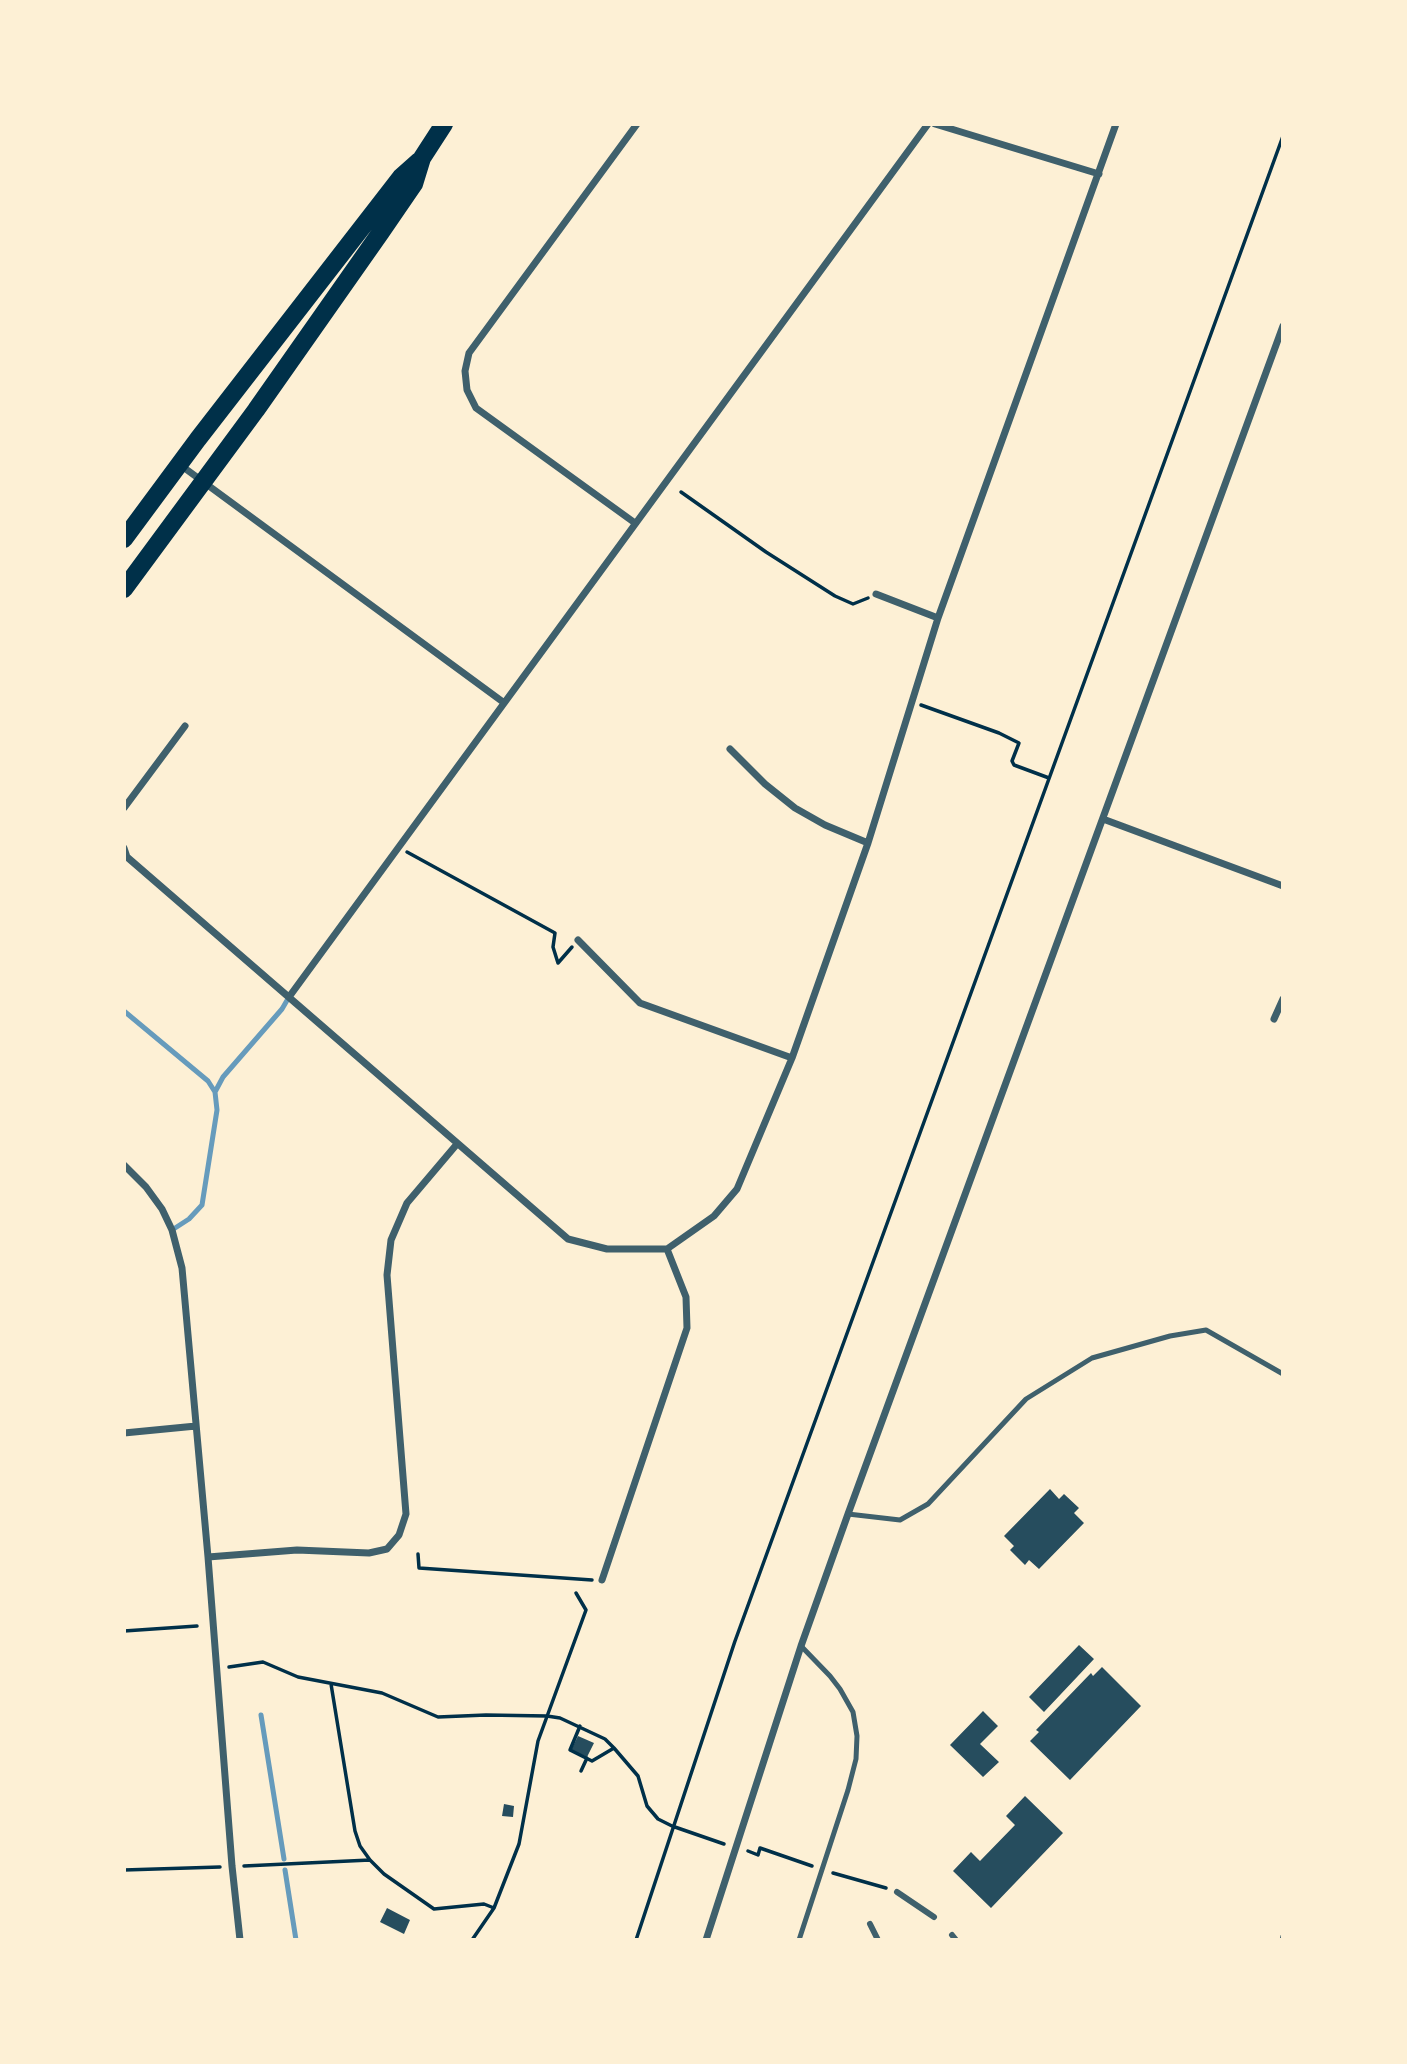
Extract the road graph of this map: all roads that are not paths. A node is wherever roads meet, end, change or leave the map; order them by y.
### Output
1 (444, 124) edge
2 (637, 124) edge
3 (928, 124) edge
4 (935, 124) edge
5 (1116, 124) edge
6 (422, 158) junction
7 (1099, 174) junction
8 (1283, 326) edge
9 (179, 464) junction
10 (204, 481) junction
11 (635, 523) junction
12 (124, 539) edge
13 (124, 589) edge
14 (876, 594) road end
15 (939, 618) junction
16 (503, 702) junction
17 (185, 726) dead end
18 (730, 749) dead end
19 (124, 808) edge
20 (1103, 819) junction
21 (868, 843) junction
22 (124, 848) edge
23 (1283, 887) edge
24 (578, 940) road end
25 (289, 997) junction
26 (1283, 999) edge
27 (1274, 1019) dead end
28 (792, 1058) junction
29 (457, 1144) junction
30 (124, 1165) edge
31 (667, 1249) junction
32 (1283, 1374) edge
33 (196, 1426) junction
34 (124, 1433) edge
35 (848, 1514) junction
36 (208, 1557) junction
37 (602, 1580) road end
38 (801, 1646) junction
39 (897, 1892) road end
40 (934, 1917) dead end
41 (870, 1924) dead end
42 (240, 1940) edge
43 (706, 1940) edge
44 (799, 1940) edge
45 (878, 1940) edge

1 - 6 main road
2 - 11 street
3 - 11 street
4 - 7 street
5 - 7 street
6 - 9 main road
6 - 10 main road
7 - 15 street
8 - 20 street
9 - 10 street
9 - 12 main road
10 - 13 main road
10 - 16 street
11 - 16 street
14 - 15 street
15 - 21 street
16 - 25 street
17 - 19 street
18 - 21 street
20 - 23 street
20 - 35 street
21 - 28 street
22 - 25 street
24 - 28 street
25 - 29 street
26 - 27 street
28 - 31 street
29 - 31 street
29 - 36 street
30 - 33 street
31 - 37 street
32 - 35 lane
33 - 34 street
33 - 36 street
35 - 38 street
36 - 42 street
38 - 43 street
38 - 44 lane
39 - 40 street
41 - 45 street

